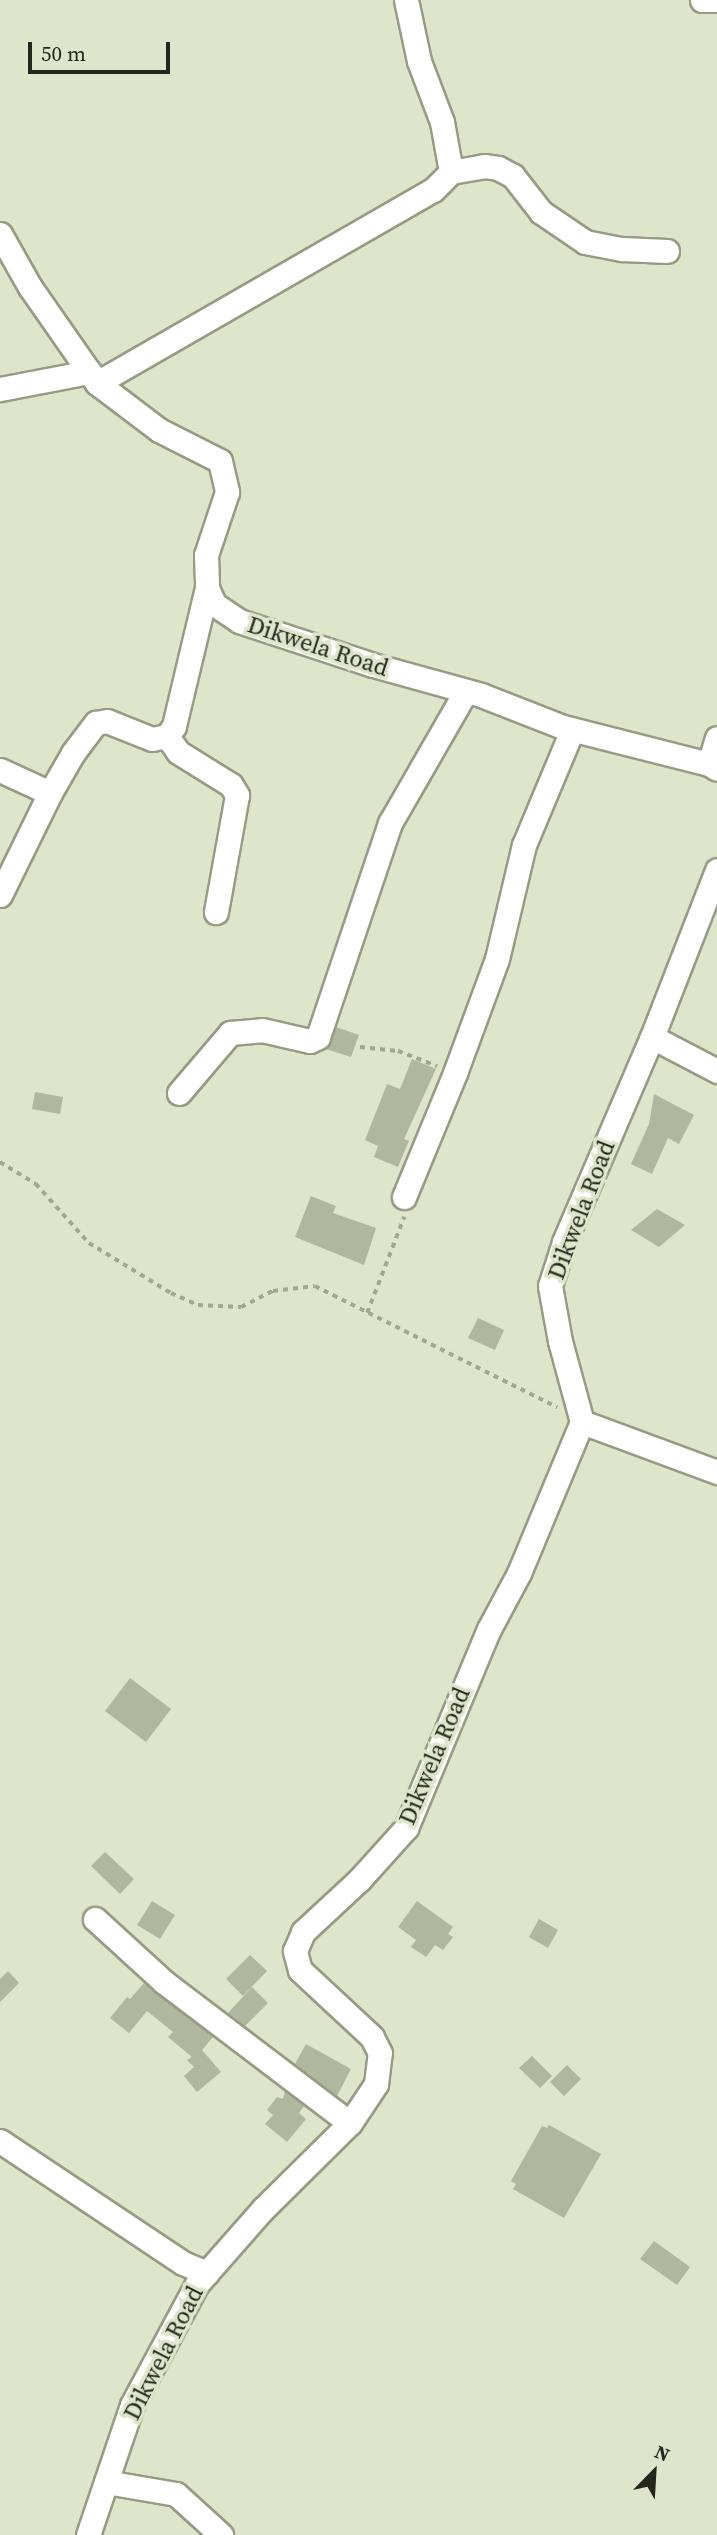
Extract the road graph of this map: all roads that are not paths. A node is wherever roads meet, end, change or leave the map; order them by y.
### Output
1 (406, 0) edge
2 (702, 0) edge
3 (717, 0) edge
4 (451, 172) junction
5 (0, 234) edge
6 (667, 251) dead end
7 (93, 377) junction
8 (0, 389) edge
9 (207, 588) junction
10 (466, 691) junction
11 (572, 730) junction
12 (167, 736) junction
13 (717, 738) edge
14 (713, 766) edge
15 (0, 770) edge
16 (50, 793) junction
17 (717, 870) edge
18 (0, 895) edge
19 (216, 912) dead end
20 (652, 1037) junction
21 (717, 1071) edge
22 (179, 1093) dead end
23 (404, 1197) road end
24 (582, 1423) junction
25 (717, 1472) edge
26 (95, 1919) dead end
27 (350, 2123) junction
28 (0, 2141) edge
29 (207, 2273) junction
30 (106, 2482) junction
31 (88, 2535) edge
32 (221, 2535) edge

1 - 4 street
2 - 3 street
4 - 6 street
4 - 7 street
5 - 7 street
7 - 8 street
7 - 9 street
9 - 10 street, Dikwela Road
9 - 12 street
10 - 11 street, Dikwela Road
10 - 22 street
11 - 14 street, Dikwela Road
11 - 23 street
12 - 16 street
12 - 19 street
13 - 14 street
15 - 16 street
16 - 18 street
17 - 20 street, Dikwela Road
20 - 21 street
20 - 24 street, Dikwela Road
24 - 25 street
24 - 27 street, Dikwela Road
26 - 27 street
27 - 29 street, Dikwela Road
28 - 29 street
29 - 30 street, Dikwela Road
30 - 31 street, Dikwela Road
30 - 32 street

